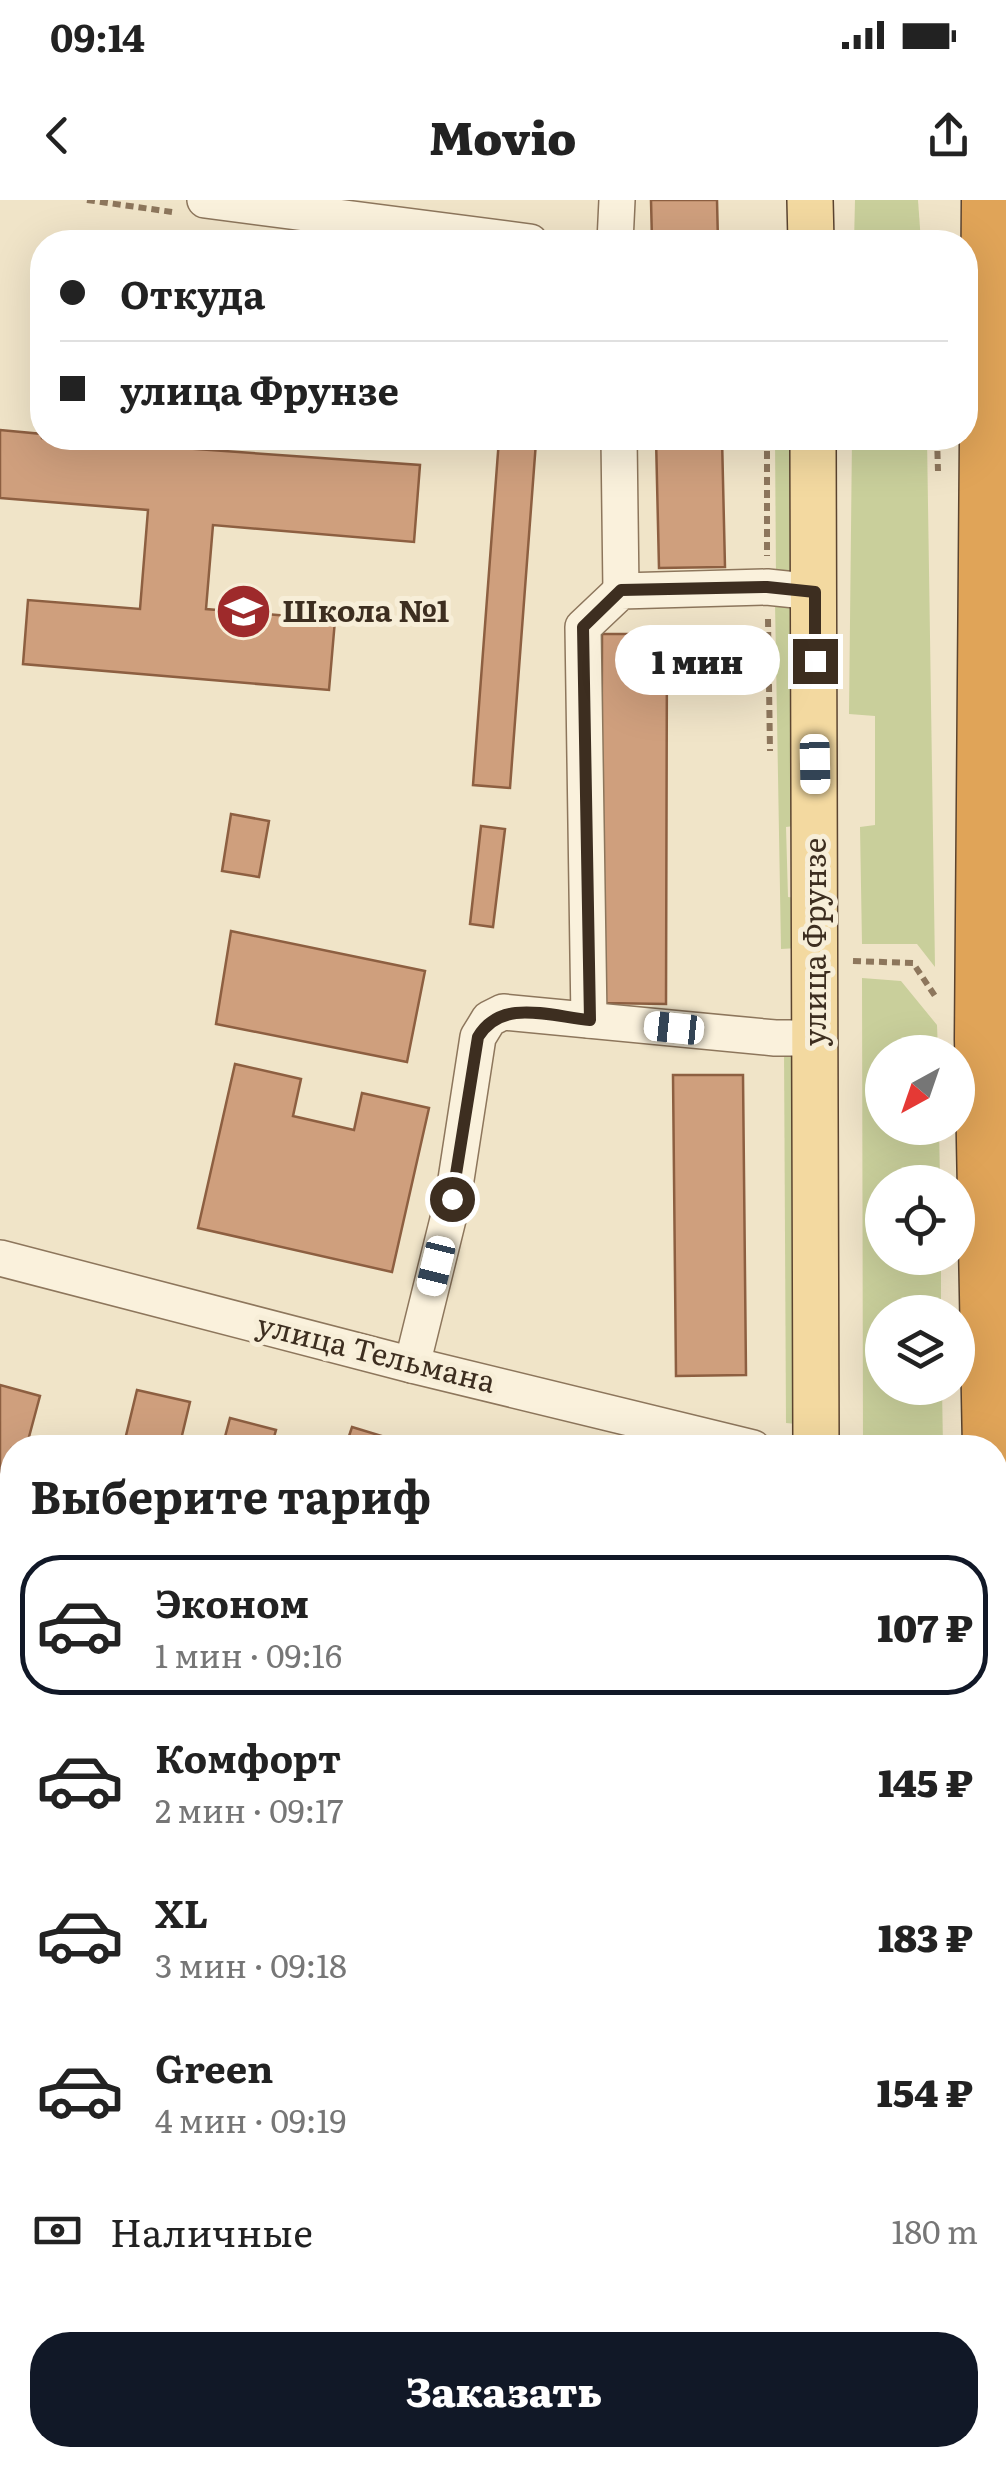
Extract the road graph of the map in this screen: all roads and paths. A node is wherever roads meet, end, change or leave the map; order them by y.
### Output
1 (205, 200) edge
2 (617, 200) edge
3 (810, 200) edge
4 (988, 200) edge
5 (437, 230) edge
6 (616, 230) edge
7 (811, 230) edge
8 (618, 450) edge
9 (813, 450) edge
10 (621, 590) junction
11 (815, 592) junction
12 (913, 964) dead end
13 (942, 1006) dead end
14 (590, 1020) junction
15 (817, 1038) junction
16 (0, 1258) edge
17 (412, 1366) junction
18 (700, 1435) edge
19 (816, 1435) edge
20 (989, 1435) edge

1 - 5 street
2 - 6 street
3 - 7 main road
4 - 20 highway
8 - 10 street
9 - 11 main road, улица Фрунзе
10 - 11 street
10 - 14 street
11 - 15 main road, улица Фрунзе
12 - 13 path
14 - 15 street
14 - 17 street
15 - 19 main road, улица Фрунзе
16 - 17 street, улица Тельмана
17 - 18 street, улица Тельмана

